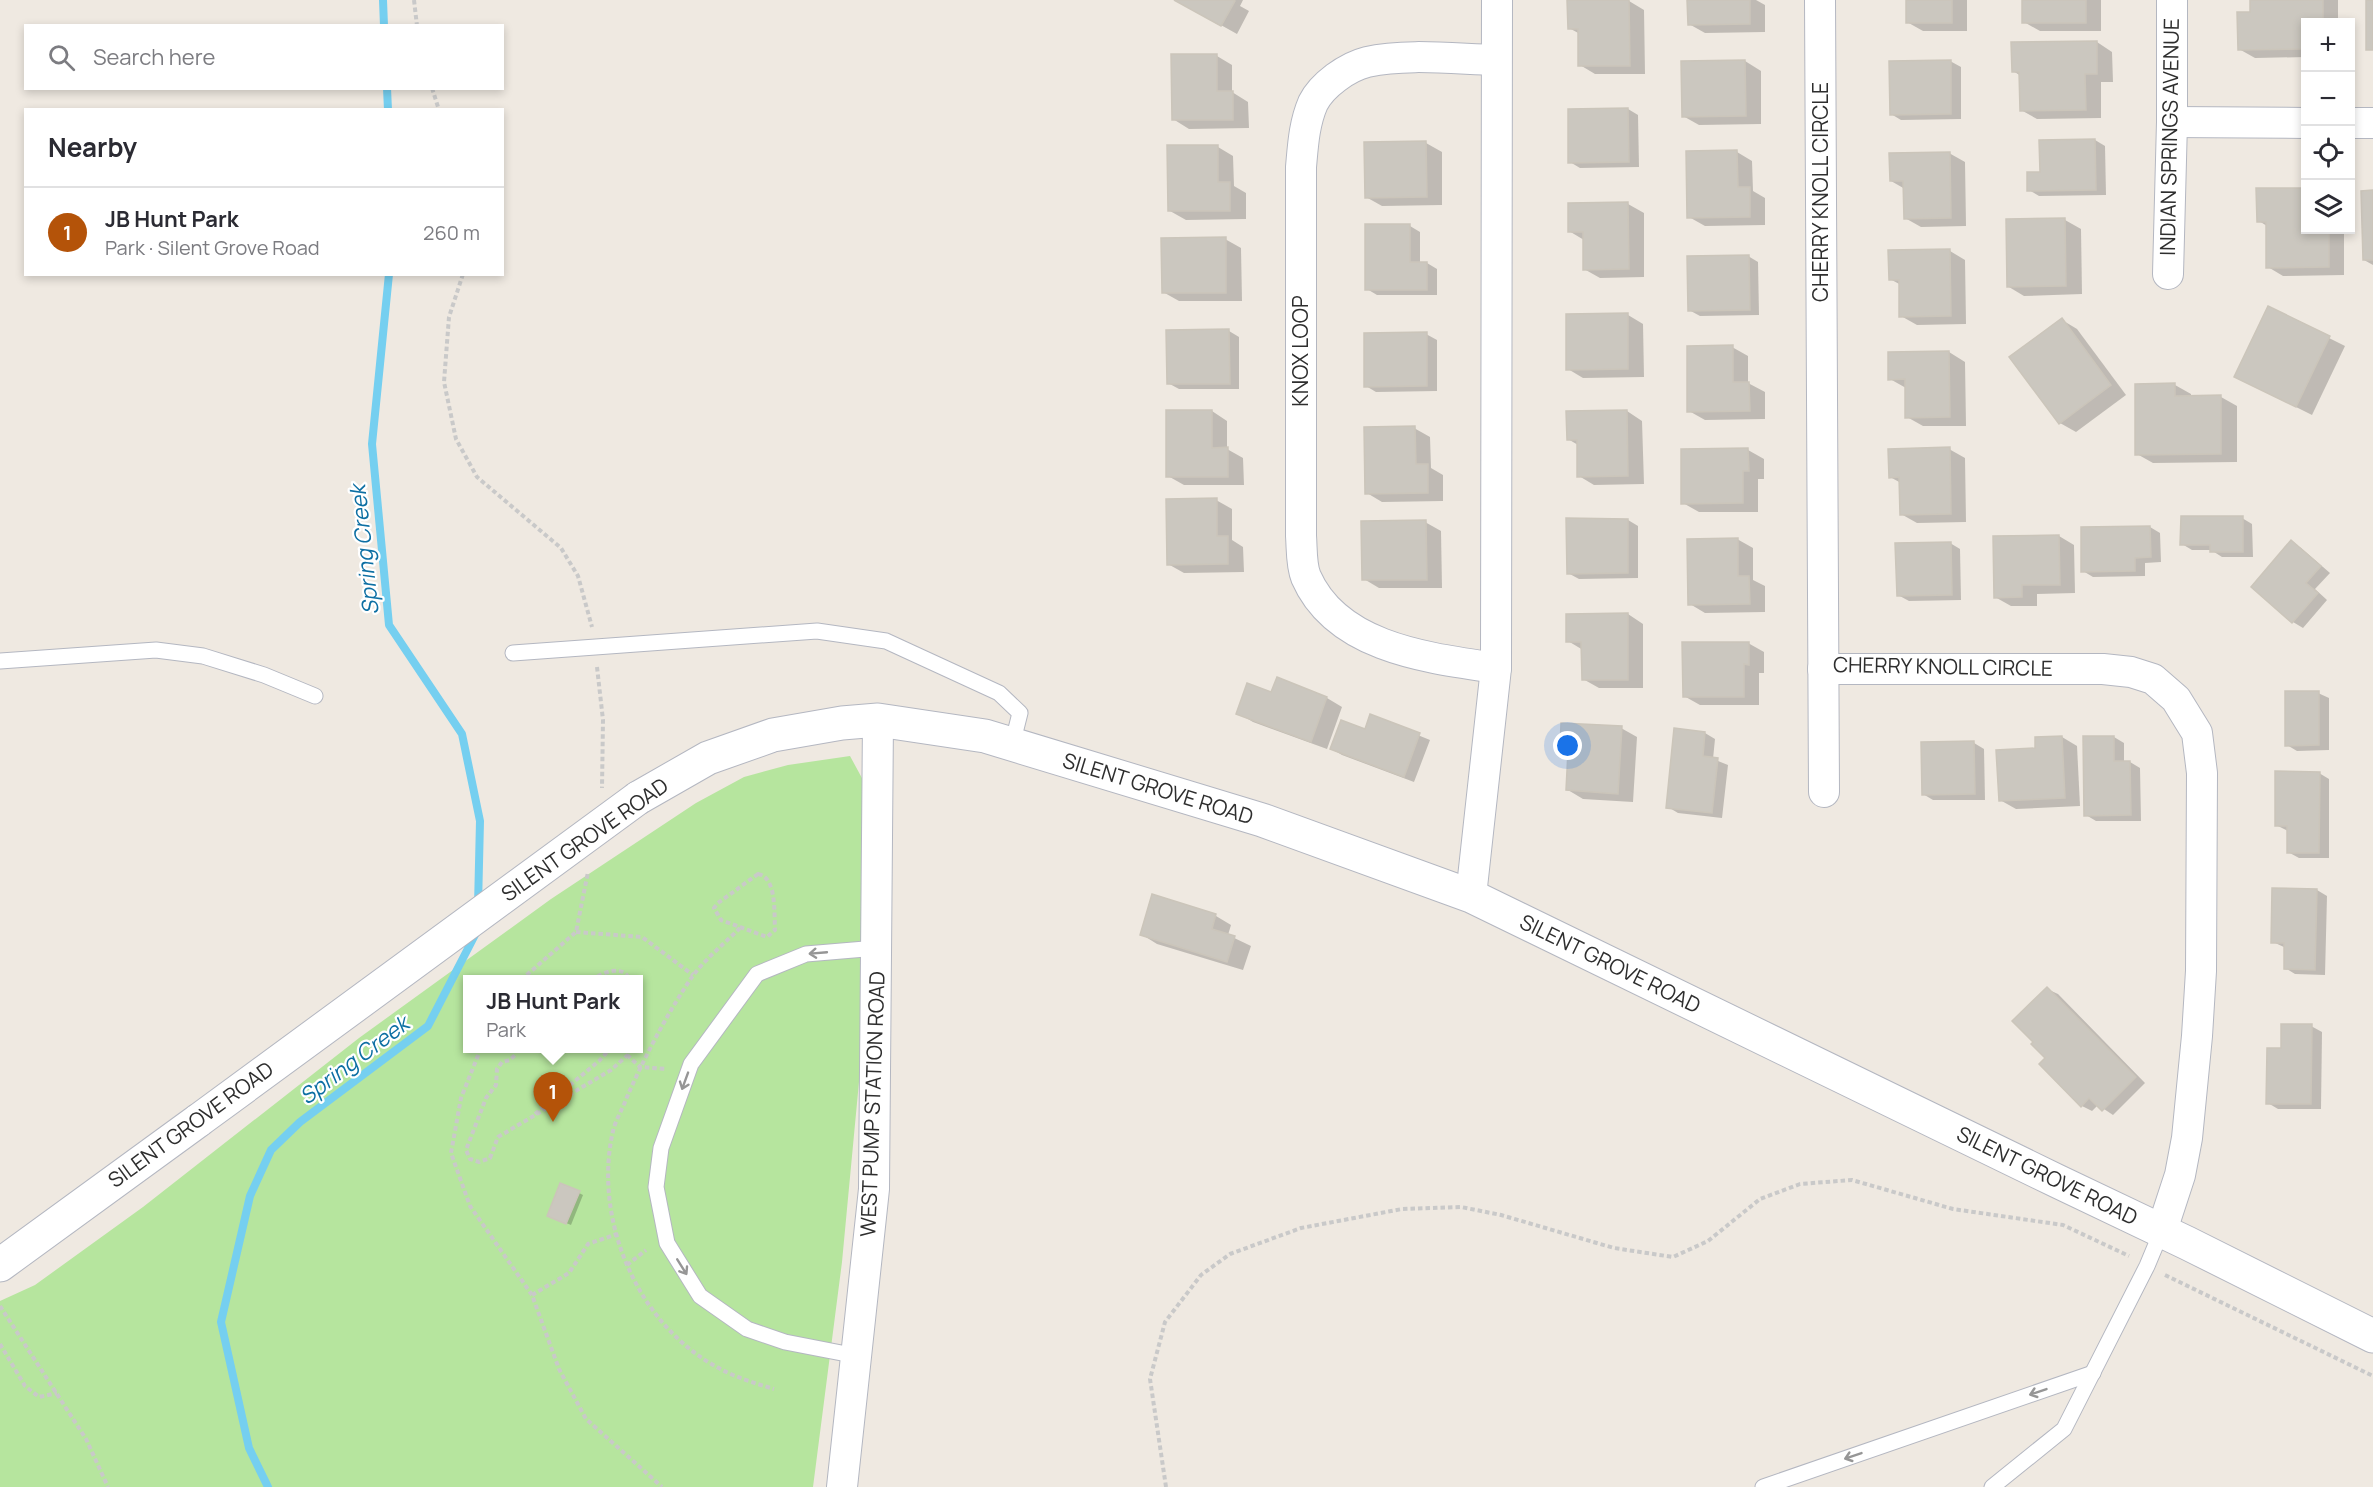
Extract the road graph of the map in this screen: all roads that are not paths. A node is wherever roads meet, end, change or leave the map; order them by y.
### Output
1 (1497, 0) edge
2 (1820, 0) edge
3 (2172, 0) edge
4 (1496, 60) junction
5 (2172, 122) junction
6 (2301, 123) edge
7 (2355, 123) edge
8 (2373, 123) edge
9 (2168, 274) dead end
10 (513, 653) dead end
11 (0, 661) edge
12 (1496, 668) junction
13 (1823, 669) junction
14 (315, 696) dead end
15 (878, 720) junction
16 (1012, 745) junction
17 (1824, 792) dead end
18 (1471, 896) junction
19 (877, 948) junction
20 (2162, 1230) junction
21 (0, 1265) edge
22 (2373, 1336) edge
23 (857, 1356) junction
24 (2093, 1373) junction
25 (842, 1487) edge
26 (1763, 1487) edge
27 (1992, 1487) edge

1 - 4 street
2 - 13 street, CHERRY KNOLL CIRCLE
3 - 5 street, INDIAN SPRINGS AVENUE
4 - 12 street
4 - 12 street, KNOX LOOP
5 - 6 street
5 - 9 street, INDIAN SPRINGS AVENUE
7 - 8 street
10 - 16 lane
11 - 14 lane
12 - 18 street
13 - 17 street
13 - 20 street, CHERRY KNOLL CIRCLE
15 - 16 street, SILENT GROVE ROAD
15 - 19 street, WEST PUMP STATION ROAD
15 - 21 street, SILENT GROVE ROAD, bridge
16 - 18 street, SILENT GROVE ROAD
18 - 20 street, SILENT GROVE ROAD
19 - 23 street, WEST PUMP STATION ROAD
19 -> 23 lane
20 - 22 street, SILENT GROVE ROAD
20 - 24 lane
23 - 25 street, WEST PUMP STATION ROAD
24 -> 26 lane
24 - 27 lane

